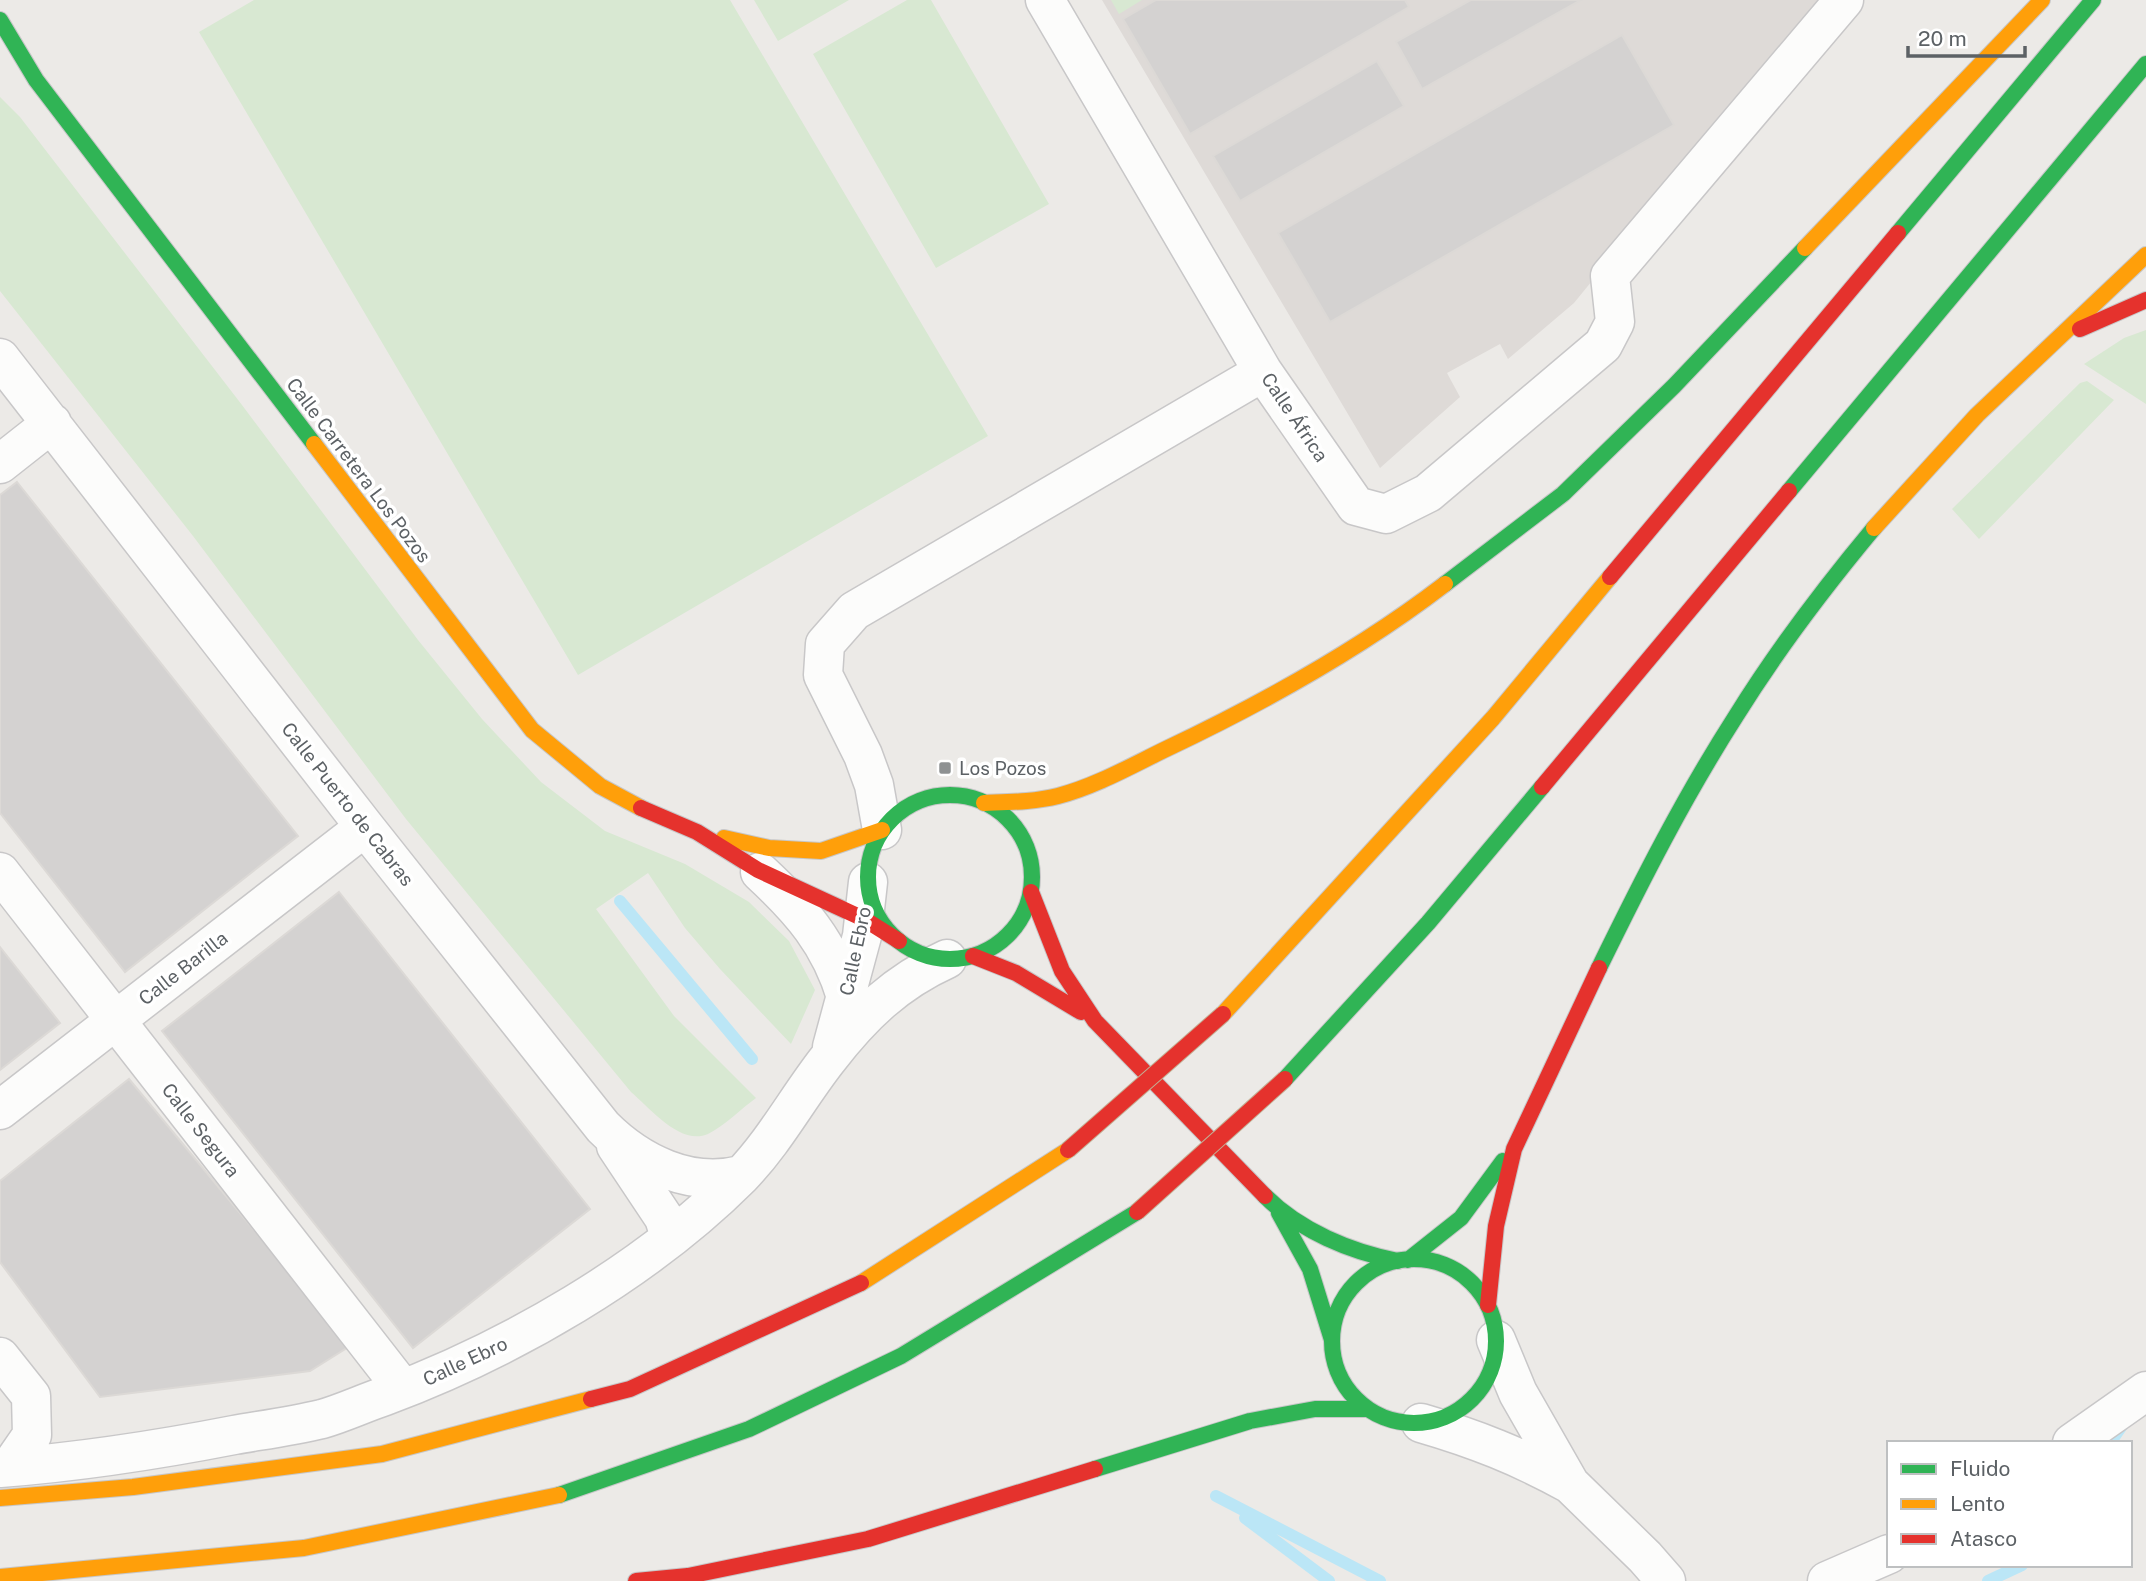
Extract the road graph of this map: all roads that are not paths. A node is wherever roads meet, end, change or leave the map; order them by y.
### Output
1 (1045, 0) edge
2 (1844, 0) edge
3 (2042, 0) edge
4 (2093, 0) edge
5 (0, 20) edge
6 (2146, 64) edge
7 (12, 66) dead end
8 (36, 80) junction
9 (2146, 255) edge
10 (2141, 305) edge
11 (2062, 337) junction
12 (1263, 372) junction
13 (5, 373) edge
14 (52, 423) junction
15 (0, 464) edge
16 (984, 803) junction
17 (365, 827) junction
18 (882, 830) junction
19 (697, 832) junction
20 (758, 870) junction
21 (0, 872) edge
22 (868, 882) junction
23 (1031, 892) junction
24 (864, 919) junction
25 (899, 942) junction
26 (960, 957) junction
27 (846, 997) junction
28 (115, 1020) junction
29 (1095, 1021) junction
30 (828, 1059) junction
31 (0, 1110) edge
32 (603, 1127) junction
33 (1515, 1145) junction
34 (741, 1175) junction
35 (1274, 1205) junction
36 (670, 1237) junction
37 (1403, 1260) junction
38 (1492, 1322) junction
39 (1332, 1340) junction
40 (0, 1357) edge
41 (402, 1389) junction
42 (2146, 1391) edge
43 (1367, 1409) junction
44 (1421, 1423) junction
45 (2075, 1441) edge
46 (3, 1477) edge
47 (1570, 1484) junction
48 (1887, 1555) edge
49 (0, 1577) edge
50 (636, 1581) edge
51 (1666, 1581) edge
52 (1827, 1581) edge

1 - 12 street, Calle África
2 - 12 street, Calle África
3 - 16 main road
4 - 46 main road, bridge
5 - 8 main road, Calle Carretera Los Pozos
6 - 49 main road, bridge
7 - 8 main road
8 - 19 main road, Calle Carretera Los Pozos
9 - 11 main road
10 - 11 main road
11 - 33 main road
12 - 18 street
13 - 14 street, Calle Puerto de Cabras
14 - 15 street
14 - 17 street, Calle Puerto de Cabras
16 - 18 main road
16 - 23 main road
17 - 28 street, Calle Barilla
17 - 32 street, Calle Puerto de Cabras
18 - 19 main road
18 - 22 main road
19 - 20 main road
20 - 24 main road
20 - 27 street
21 - 28 street, Calle Segura
22 - 24 street, Calle Ebro
22 - 25 main road
23 - 26 main road
23 - 29 main road
24 - 25 main road
24 - 27 street, Calle Ebro
25 - 26 main road
26 - 29 main road
26 - 30 street, Calle Ebro
27 - 30 street, Calle Ebro
28 - 31 street, Calle Barilla
28 - 41 street, Calle Segura
29 - 35 main road
30 - 34 street, Calle Ebro
32 - 34 street, Calle Puerto de Cabras
32 - 36 street
33 - 37 main road
33 - 38 main road
34 - 36 street, Calle Ebro
35 - 37 main road
35 - 39 main road
36 - 41 street, Calle Ebro
37 - 38 main road
37 - 39 main road
38 - 44 main road
38 - 47 street
39 - 43 main road
40 - 46 street
41 - 46 street, Calle Ebro
42 - 45 street
43 - 44 main road
43 - 50 main road
44 - 47 street
47 - 51 street
48 - 52 street

